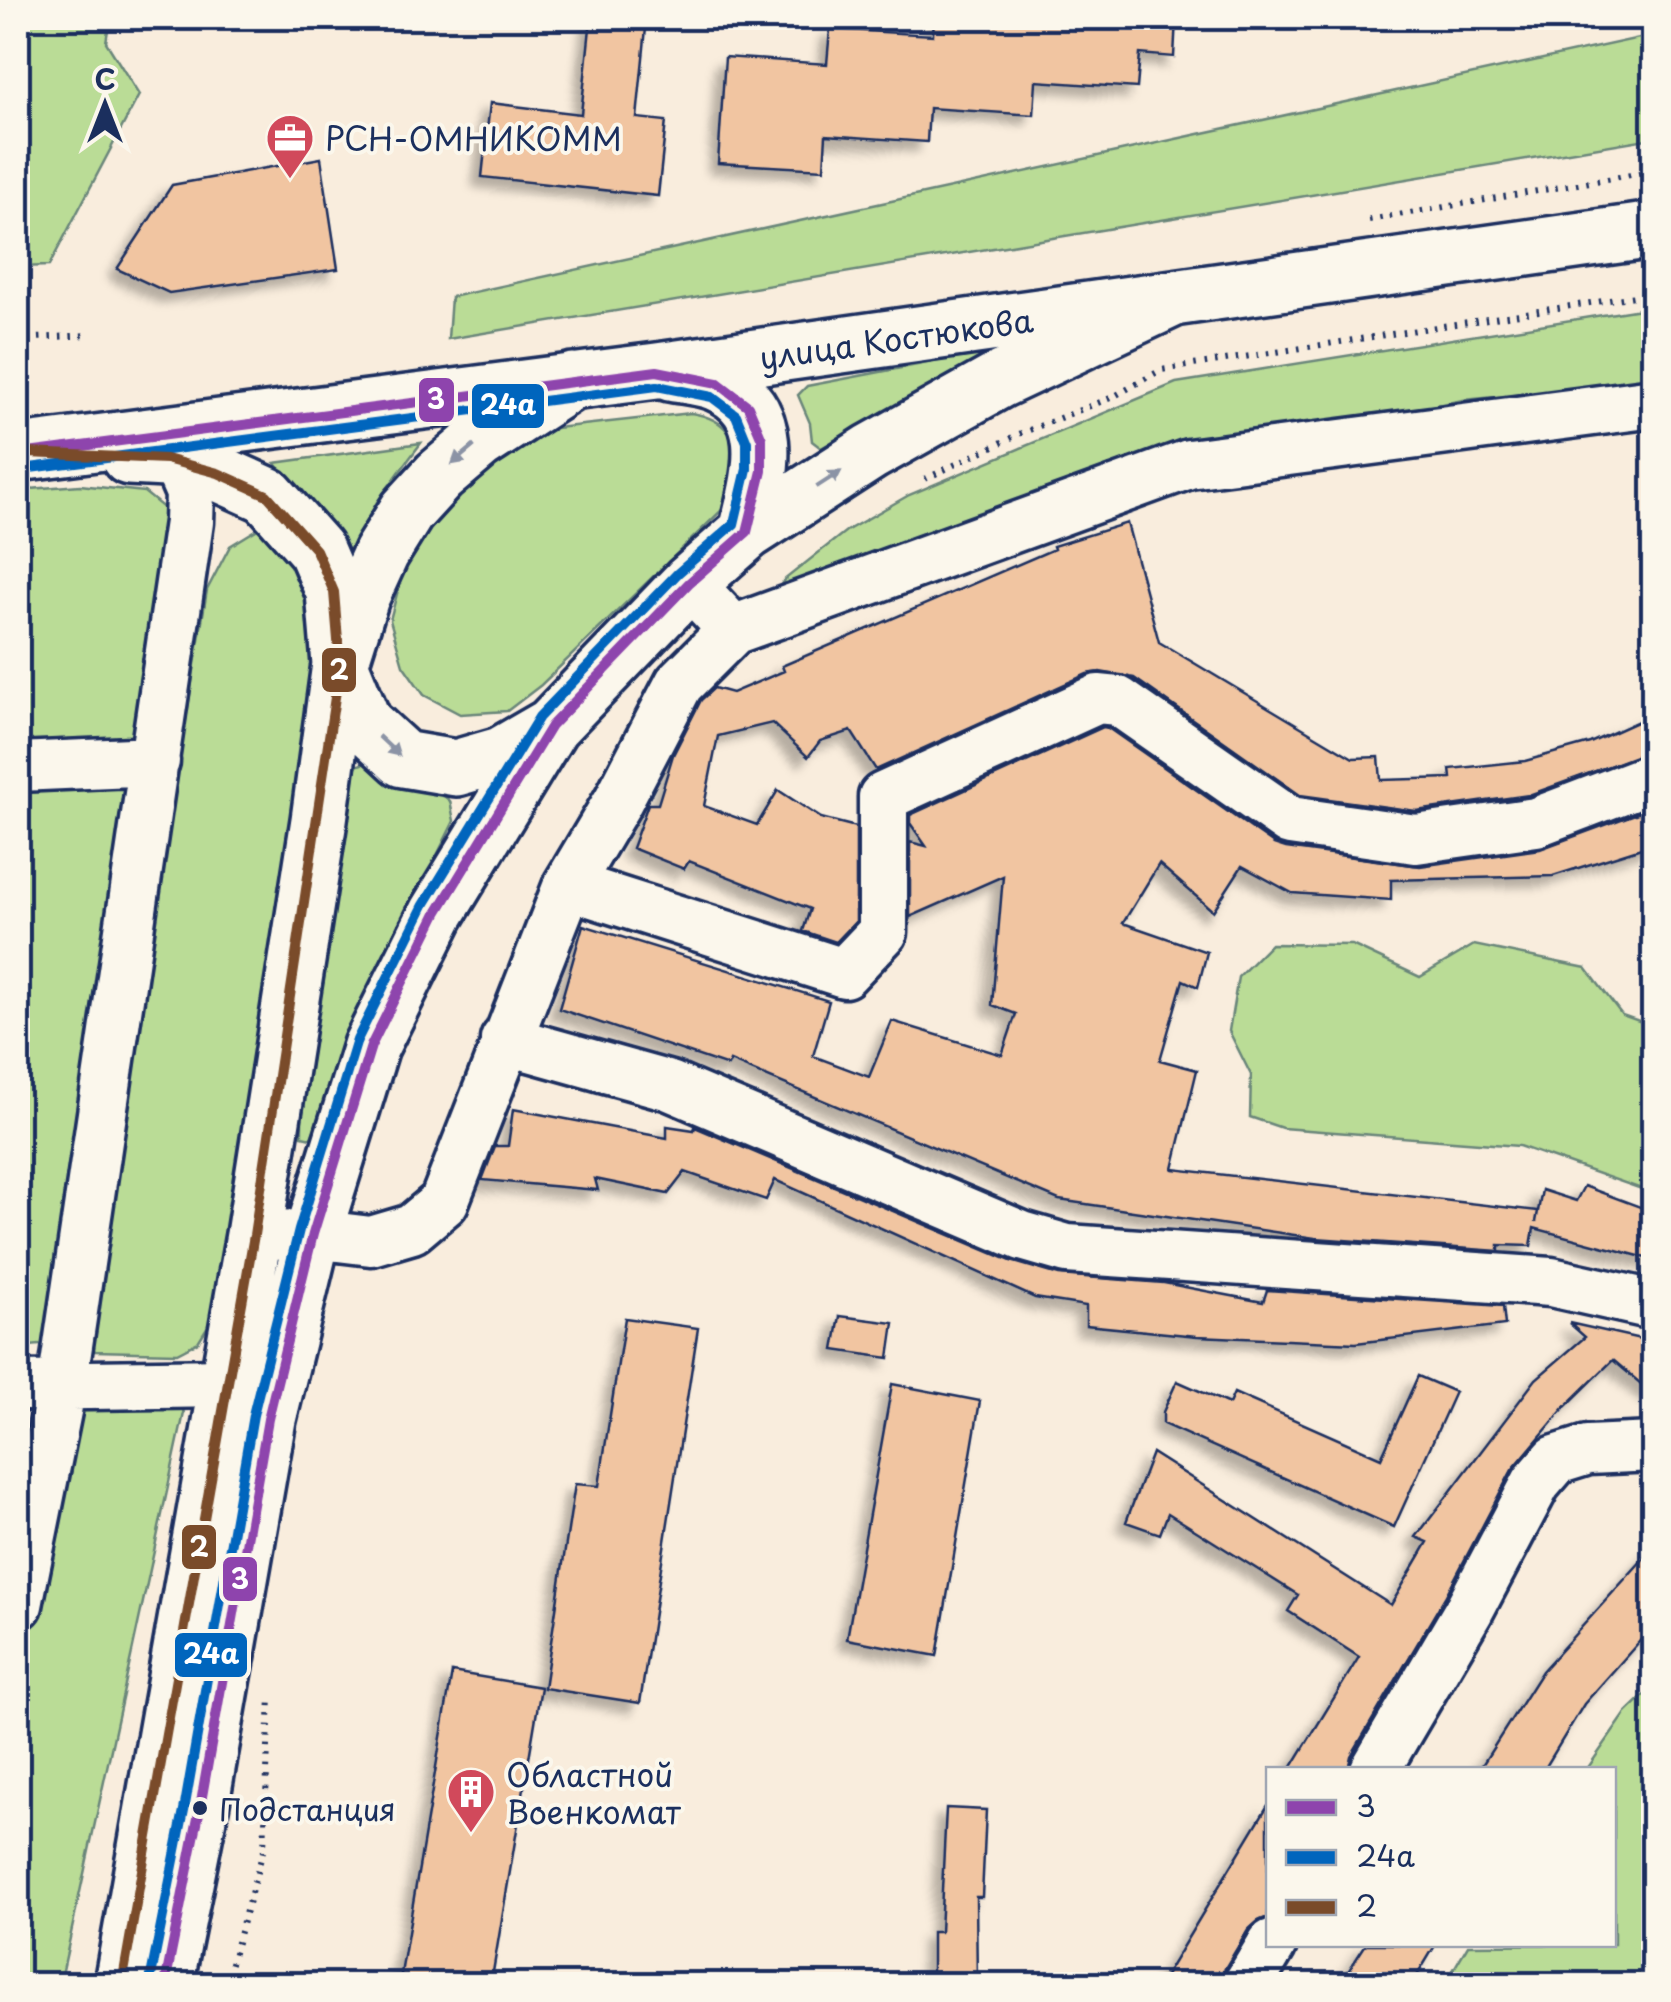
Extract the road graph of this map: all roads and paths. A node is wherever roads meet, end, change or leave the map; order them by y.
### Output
1 (1654, 230) edge
2 (1654, 293) edge
3 (1170, 300) junction
4 (90, 335) dead end
5 (18, 340) edge
6 (657, 370) junction
7 (572, 381) junction
8 (1654, 404) edge
9 (23, 453) edge
10 (177, 463) junction
11 (917, 483) dead end
12 (267, 496) junction
13 (747, 532) junction
14 (184, 552) junction
15 (689, 584) junction
16 (733, 630) junction
17 (340, 664) junction
18 (552, 726) junction
19 (155, 760) junction
20 (18, 767) edge
21 (1654, 778) edge
22 (568, 886) junction
23 (505, 1040) junction
24 (313, 1234) junction
25 (254, 1235) junction
26 (1654, 1305) edge
27 (228, 1382) junction
28 (40, 1386) edge
29 (1654, 1446) edge
30 (18, 1605) edge
31 (1377, 1767) edge
32 (1270, 1947) edge
33 (122, 1984) edge
34 (166, 1984) edge
35 (1248, 1984) edge

1 - 3 main road, улица Костюкова
2 - 11 path
3 - 6 main road, улица Костюкова
13 -> 3 main road
4 - 5 path
6 - 7 main road, улица Костюкова
6 - 13 main road
7 - 9 main road, улица Костюкова
7 -> 17 main road
8 - 16 lane
9 - 10 main road
10 - 12 main road
10 - 14 lane
12 - 14 lane
12 - 17 main road
13 - 15 main road
14 - 19 lane
15 - 16 lane
15 - 18 main road
16 - 22 lane
17 -> 18 main road
17 - 25 main road
18 - 24 main road
19 - 20 lane
19 - 28 lane
21 - 22 lane
22 - 23 lane
23 - 24 lane
23 - 26 lane
24 - 25 lane
24 - 34 main road
25 - 27 main road
27 - 28 lane
27 - 33 main road
28 - 30 lane
29 - 31 lane
32 - 35 lane

